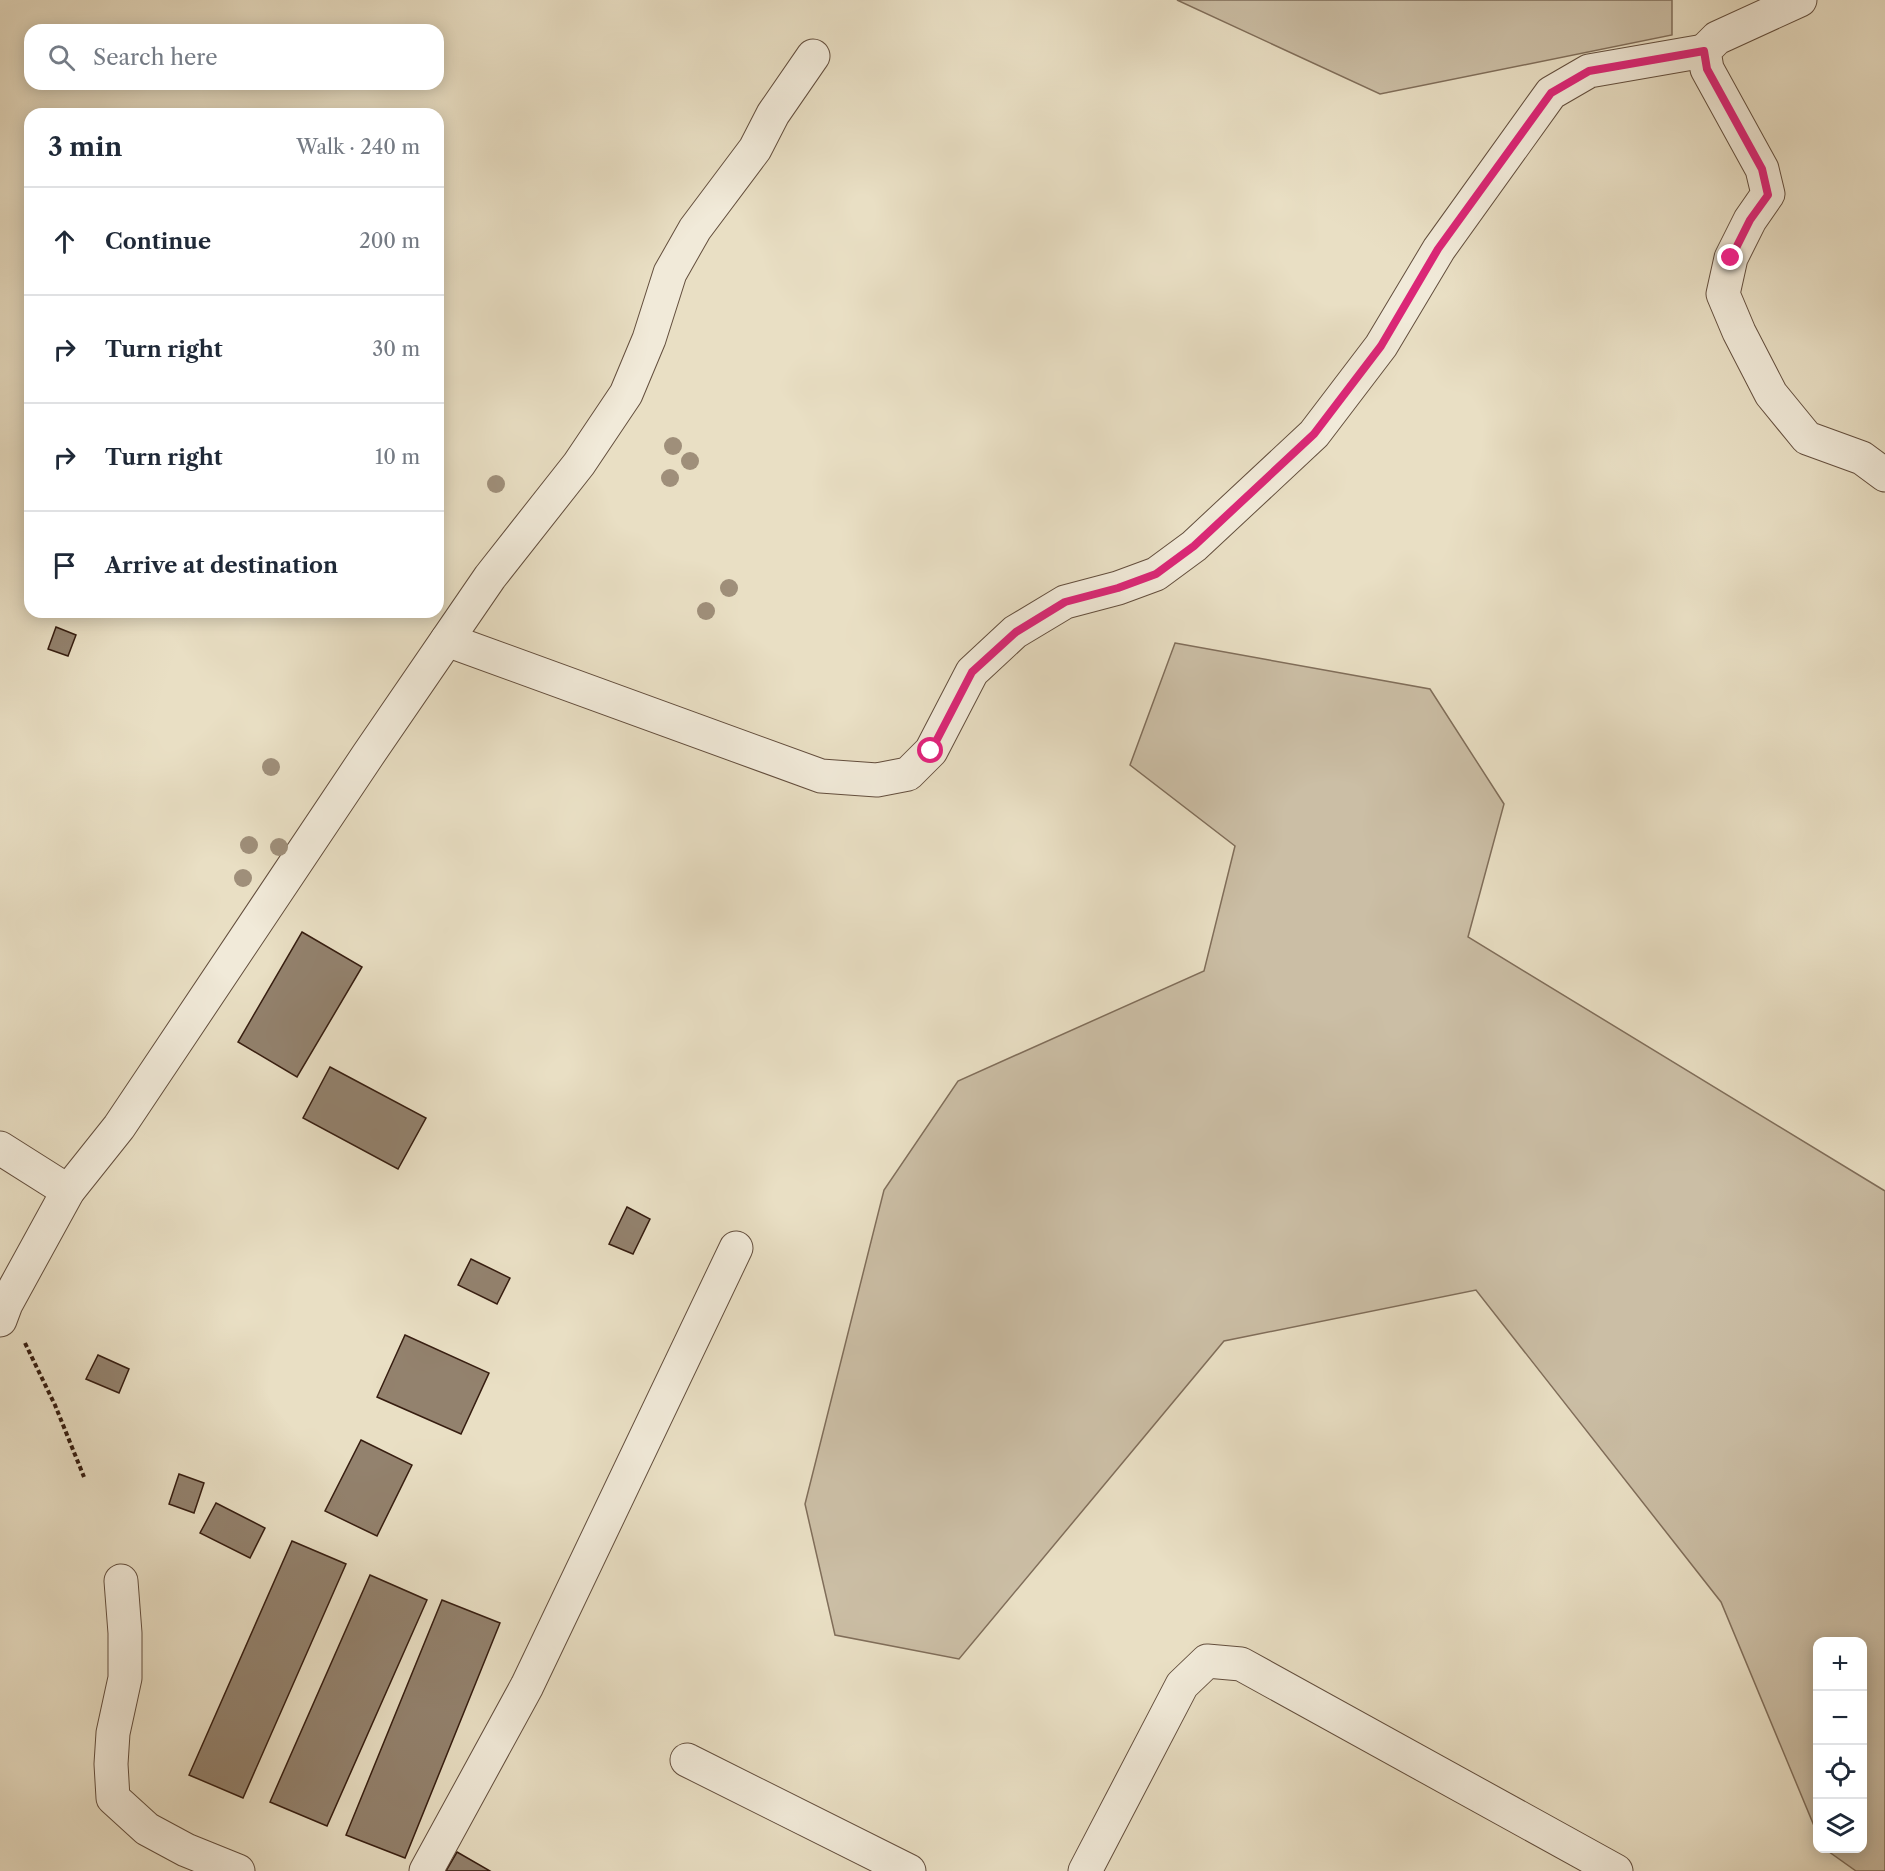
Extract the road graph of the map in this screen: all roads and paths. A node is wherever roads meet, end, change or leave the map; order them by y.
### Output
1 (1800, 0) edge
2 (1704, 51) junction
3 (813, 56) dead end
4 (1885, 475) edge
5 (447, 640) junction
6 (0, 1148) edge
7 (68, 1191) junction
8 (736, 1248) dead end
9 (3, 1312) edge
10 (84, 1477) dead end
11 (121, 1581) dead end
12 (687, 1760) dead end
13 (238, 1871) edge
14 (426, 1871) edge
15 (909, 1871) edge
16 (1085, 1871) edge
17 (1616, 1871) edge

1 - 2 street
2 - 4 street
2 - 5 street
3 - 5 street
5 - 7 street
6 - 7 street
7 - 9 street
8 - 14 street
9 - 10 path
11 - 13 street
12 - 15 street
16 - 17 street

